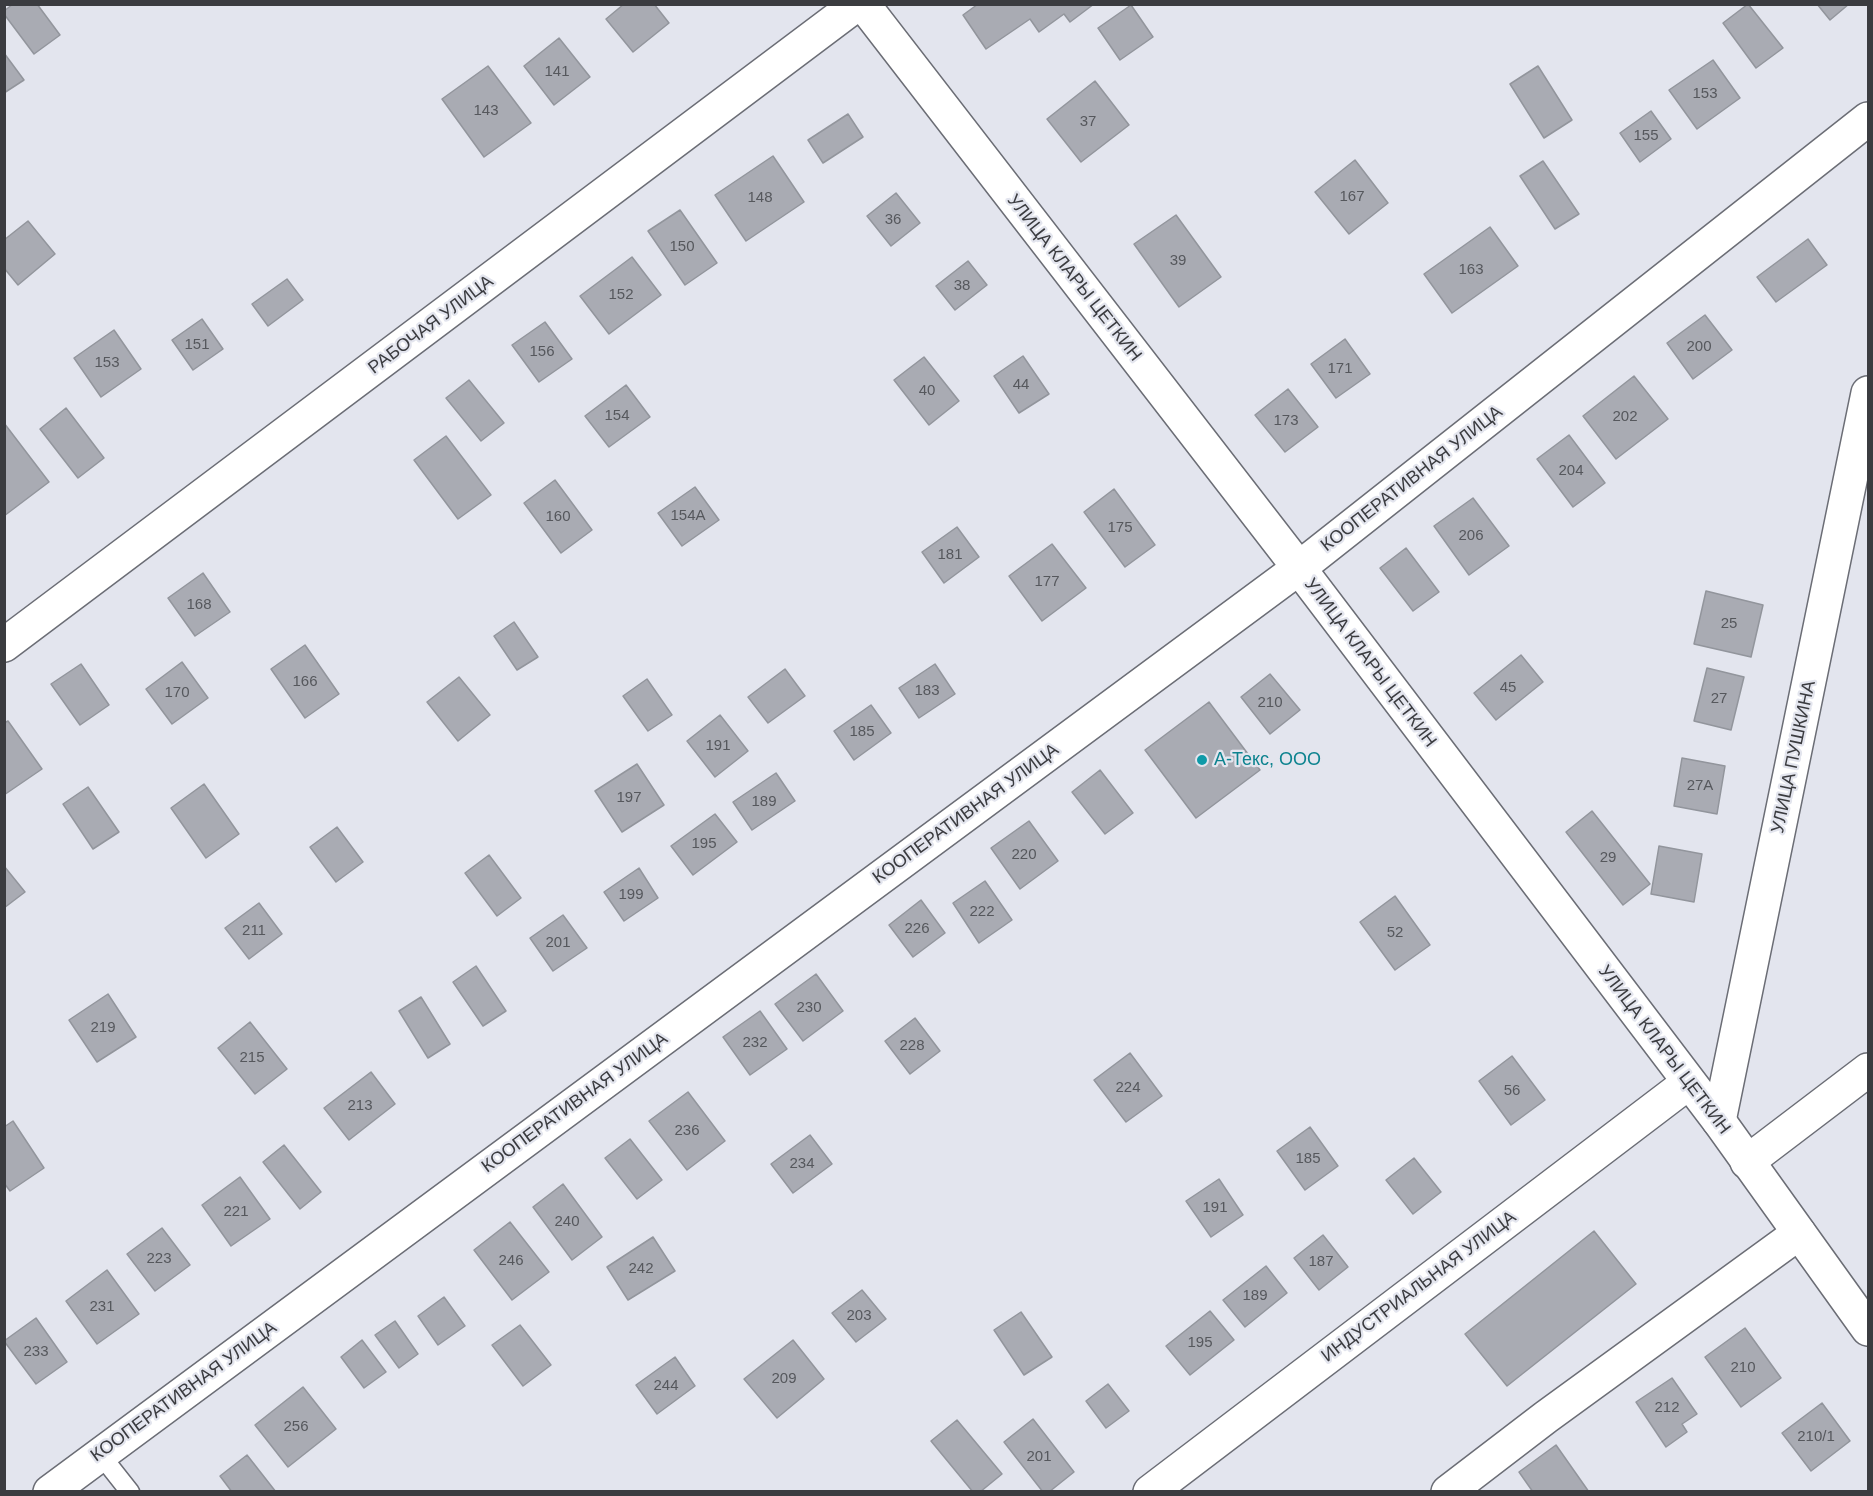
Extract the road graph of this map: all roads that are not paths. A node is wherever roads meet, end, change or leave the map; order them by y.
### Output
1 (857, 4) edge
2 (863, 4) edge
3 (1869, 119) edge
4 (1869, 393) edge
5 (1299, 568) junction
6 (4, 645) edge
7 (1869, 1070) edge
8 (1688, 1083) junction
9 (1719, 1121) junction
10 (1747, 1162) junction
11 (1799, 1233) junction
12 (1869, 1329) edge
13 (100, 1454) junction
14 (50, 1491) edge
15 (130, 1491) edge
16 (1150, 1491) edge
17 (1448, 1491) edge

1 - 6 street, РАБОЧАЯ УЛИЦА
2 - 5 street, УЛИЦА КЛАРЫ ЦЕТКИН
3 - 5 street, КООПЕРАТИВНАЯ УЛИЦА
4 - 9 street, УЛИЦА ПУШКИНА
5 - 8 street, УЛИЦА КЛАРЫ ЦЕТКИН
5 - 13 street, КООПЕРАТИВНАЯ УЛИЦА
7 - 10 street
8 - 9 street, УЛИЦА КЛАРЫ ЦЕТКИН
8 - 16 street, ИНДУСТРИАЛЬНАЯ УЛИЦА
9 - 10 street, УЛИЦА КЛАРЫ ЦЕТКИН
10 - 11 street, УЛИЦА КЛАРЫ ЦЕТКИН
11 - 12 street, УЛИЦА КЛАРЫ ЦЕТКИН
11 - 17 street
13 - 14 street, КООПЕРАТИВНАЯ УЛИЦА
13 - 15 lane

